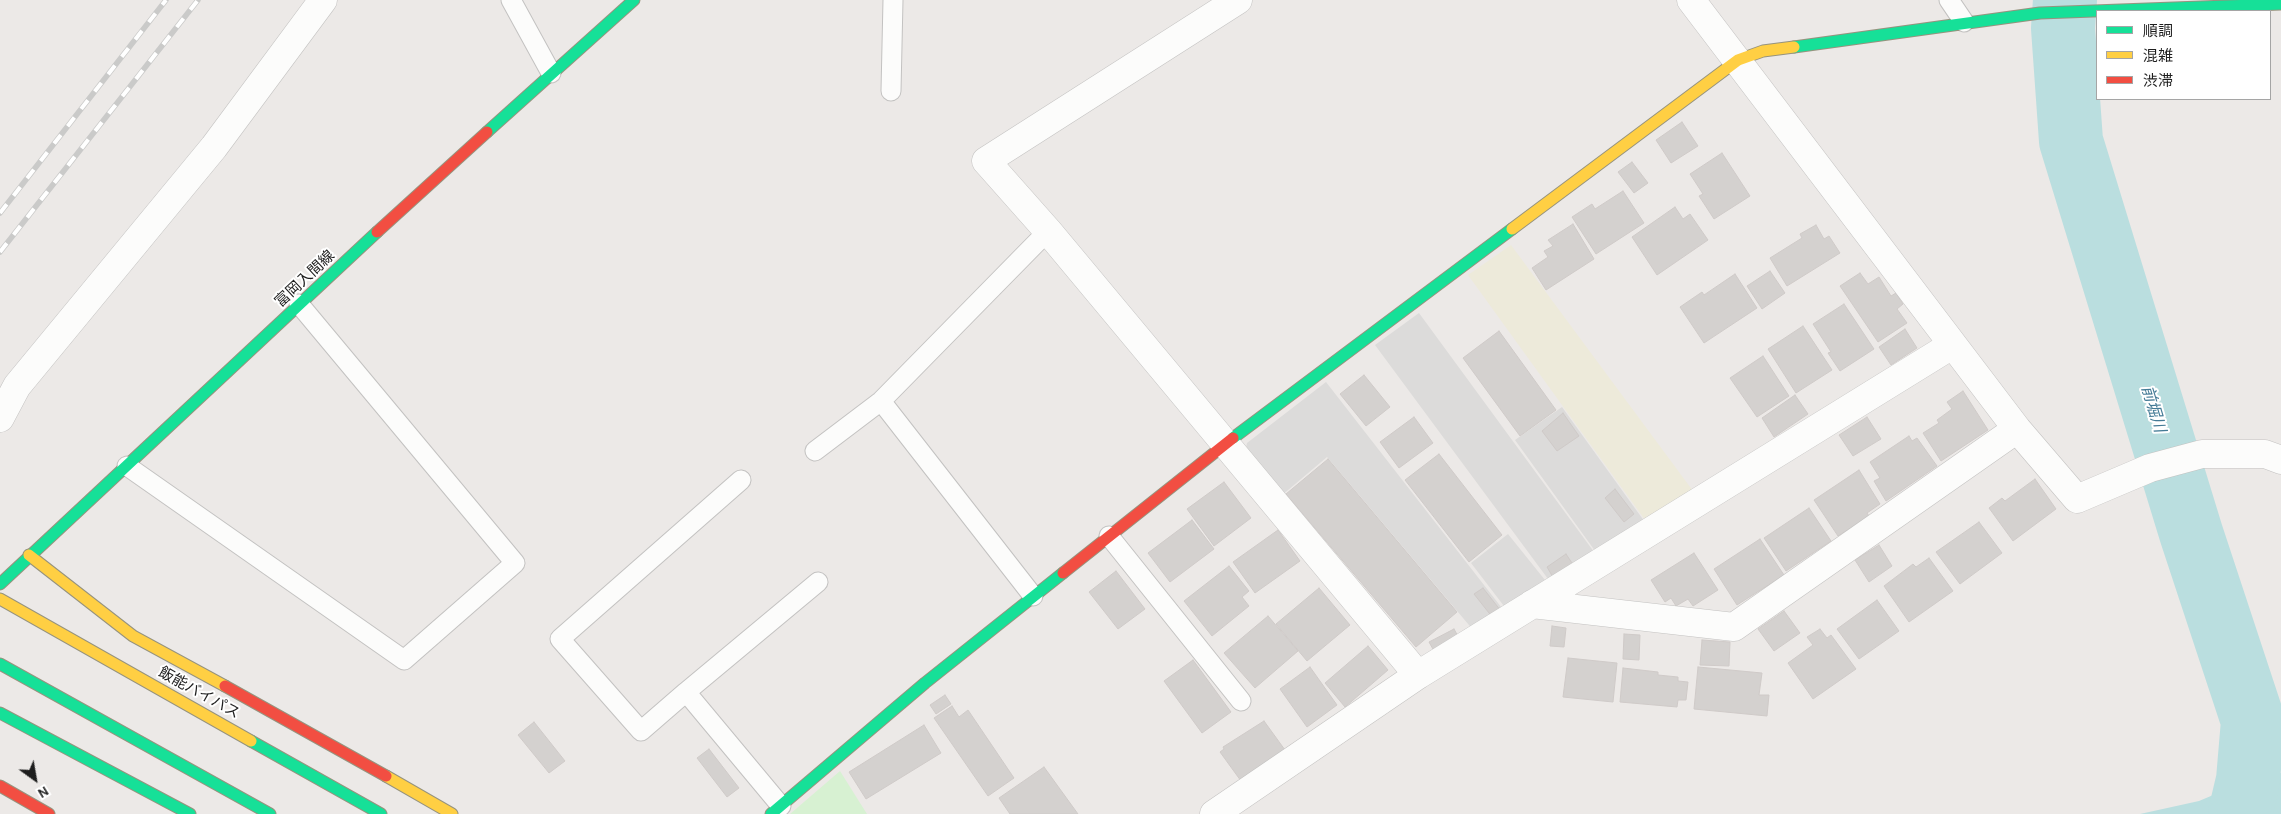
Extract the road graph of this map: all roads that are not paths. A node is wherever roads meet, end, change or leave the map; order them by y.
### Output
1 (323, 0) edge
2 (511, 0) edge
3 (634, 0) edge
4 (893, 0) edge
5 (1238, 0) edge
6 (1691, 0) edge
7 (1949, 0) edge
8 (2281, 4) edge
9 (2040, 7) edge
10 (2114, 10) edge
11 (2096, 11) edge
12 (1964, 22) junction
13 (1738, 60) junction
14 (551, 73) junction
15 (892, 91) dead end
16 (1048, 232) junction
17 (299, 304) junction
18 (1952, 345) junction
19 (881, 401) junction
20 (0, 418) edge
21 (2017, 429) junction
22 (1225, 444) junction
23 (815, 451) dead end
24 (2281, 460) edge
25 (127, 466) junction
26 (741, 480) dead end
27 (1109, 536) junction
28 (29, 555) junction
29 (818, 582) dead end
30 (0, 584) edge
31 (1033, 596) junction
32 (0, 599) edge
33 (1532, 604) junction
34 (0, 664) edge
35 (1418, 675) junction
36 (686, 692) junction
37 (1241, 701) dead end
38 (0, 713) edge
39 (0, 786) edge
40 (776, 810) edge
41 (50, 814) edge
42 (190, 814) edge
43 (270, 814) edge
44 (381, 814) edge
45 (452, 814) edge
46 (1214, 814) edge

1 - 20 street
2 - 14 lane
3 - 14 main road, 富岡入間線
4 - 15 lane
5 - 16 street
6 - 13 street
7 - 12 lane
8 - 10 main road
9 - 11 main road
9 - 12 main road
12 - 13 main road
13 - 18 street
13 - 22 main road
14 - 17 main road, 富岡入間線
16 - 19 lane
16 - 22 street
17 - 25 main road, 富岡入間線
17 - 25 lane
18 - 21 street
18 - 33 street
19 - 23 lane
19 - 31 lane
21 - 24 street
21 - 33 street
22 - 27 main road
22 - 35 street
25 - 28 main road, 富岡入間線
26 - 36 lane
27 - 31 main road
27 - 37 lane
28 - 30 main road, 富岡入間線
28 - 45 main road
29 - 36 lane
31 - 40 main road
32 - 44 main road, 飯能バイパス
33 - 35 street
34 - 43 main road
35 - 46 street
36 - 40 lane
38 - 42 main road
39 - 41 main road

